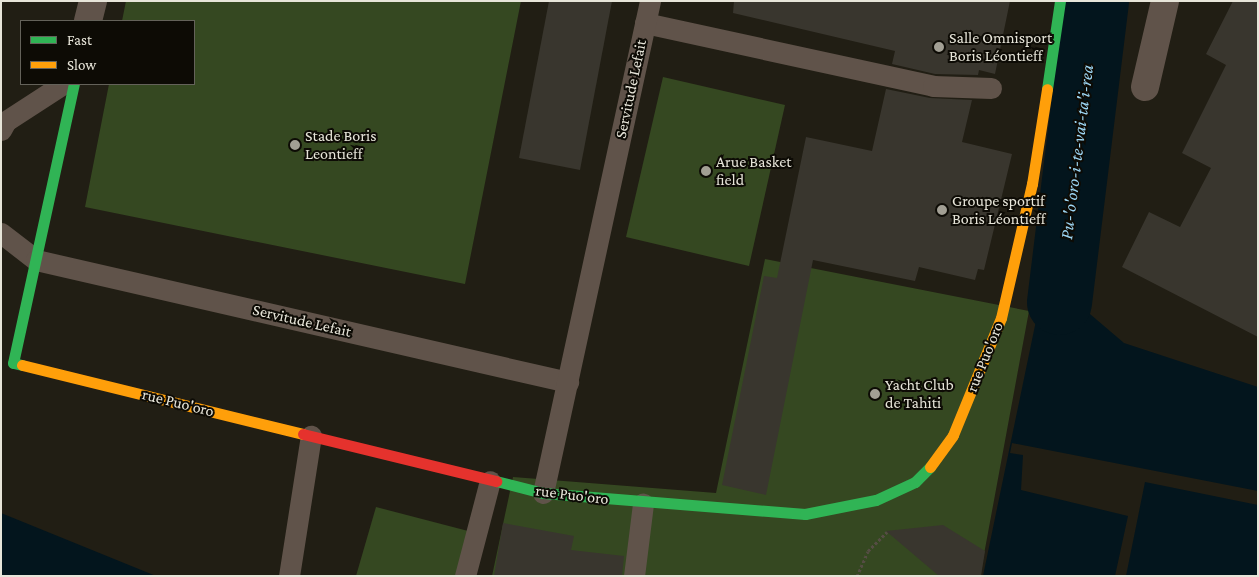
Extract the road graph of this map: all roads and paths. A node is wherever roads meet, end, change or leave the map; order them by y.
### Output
1 (93, 1) edge
2 (650, 1) edge
3 (1060, 1) edge
4 (1165, 1) edge
5 (88, 20) edge
6 (645, 23) junction
7 (62, 85) edge
8 (74, 85) edge
9 (991, 88) dead end
10 (1144, 88) dead end
11 (1, 130) edge
12 (1, 233) edge
13 (36, 260) junction
14 (568, 382) junction
15 (311, 436) junction
16 (490, 481) junction
17 (543, 492) junction
18 (643, 504) junction
19 (289, 576) edge
20 (464, 576) edge
21 (634, 576) edge

1 - 5 street
2 - 6 lane, Servitude Lefait
3 - 18 street, rue Puo'oro
4 - 10 street
6 - 9 lane
6 - 14 lane, Servitude Lefait
7 - 11 lane
8 - 13 street, rue Puo'oro
12 - 13 lane
13 - 14 lane, Servitude Lefait
13 - 15 street, rue Puo'oro
14 - 17 lane, Servitude Lefait
15 - 16 street, rue Puo'oro
15 - 19 lane
16 - 17 street, rue Puo'oro
16 - 20 lane
17 - 18 street, rue Puo'oro
18 - 21 lane

